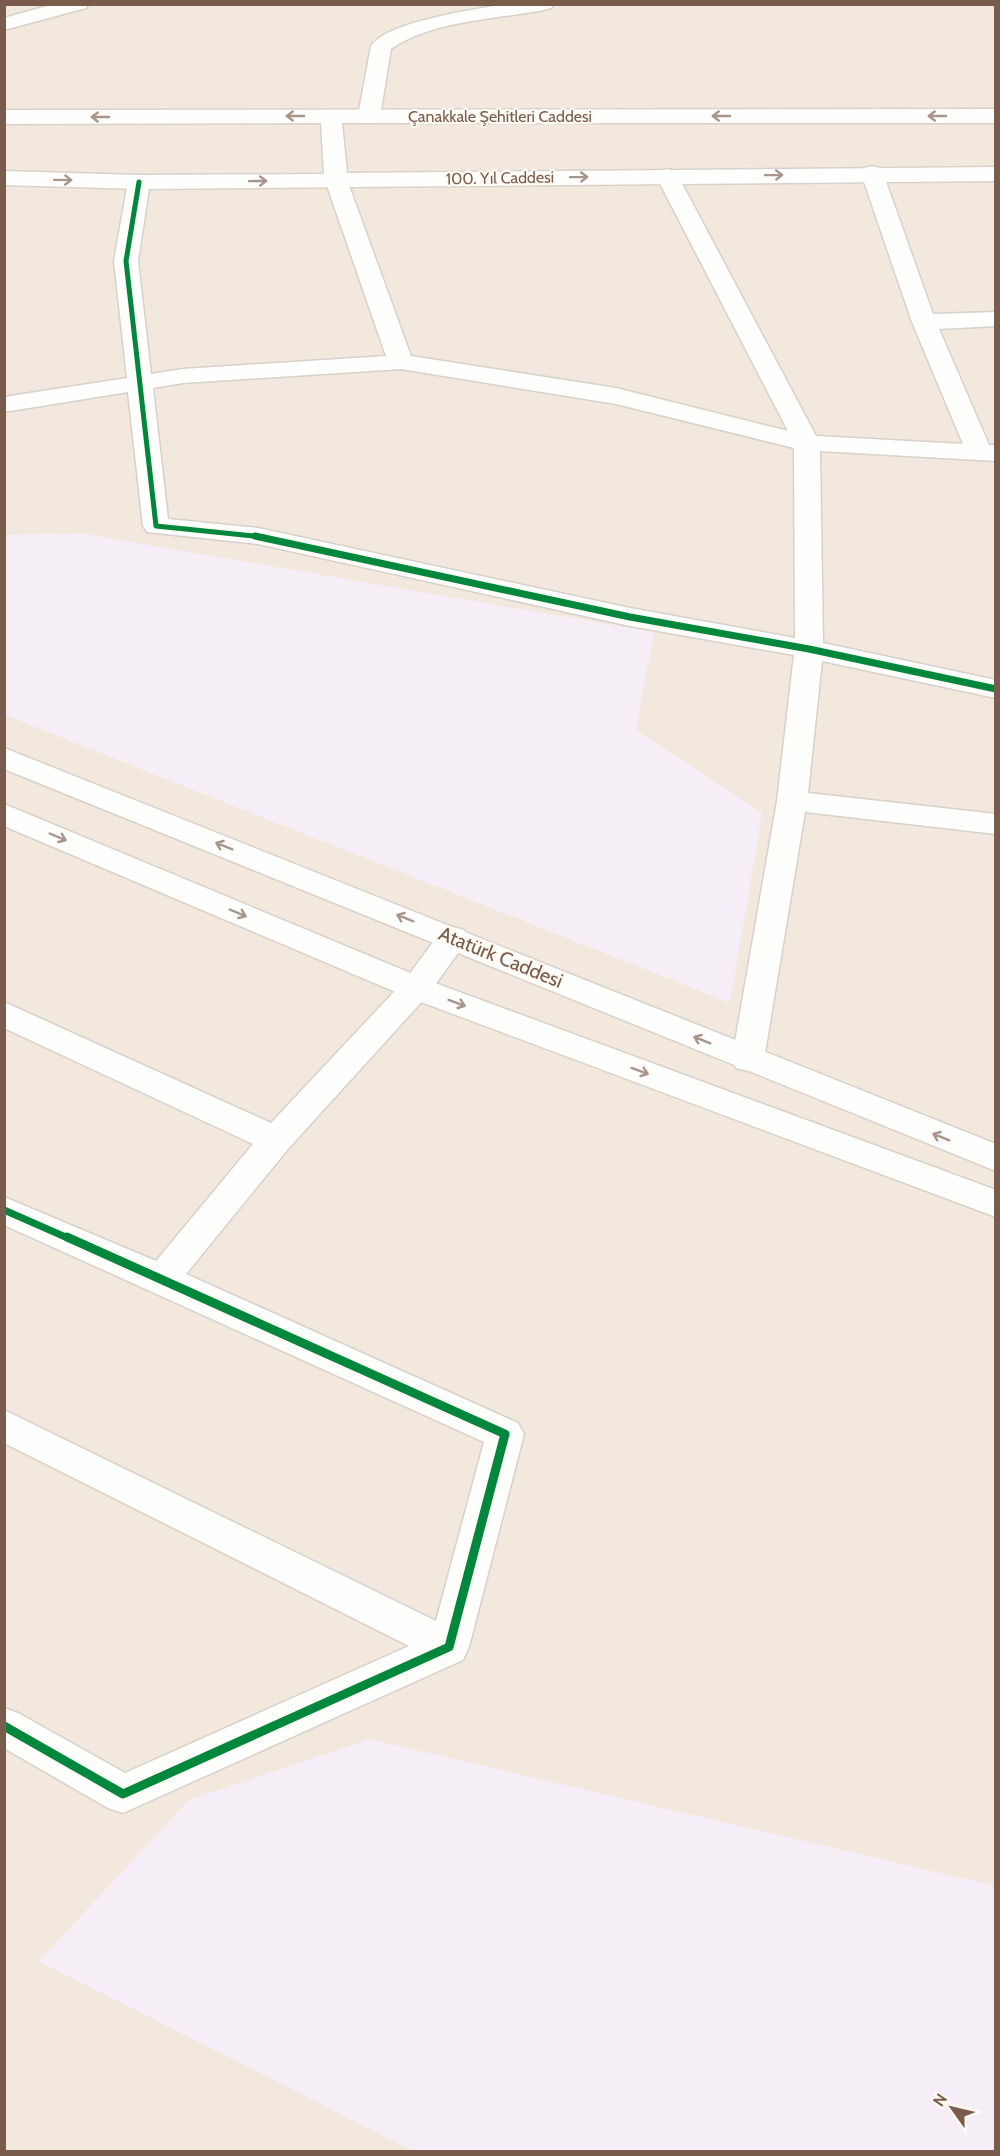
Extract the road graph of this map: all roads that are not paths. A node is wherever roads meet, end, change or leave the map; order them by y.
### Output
1 (79, 4) edge
2 (544, 4) edge
3 (4, 24) edge
4 (331, 116) junction
5 (369, 116) junction
6 (996, 116) edge
7 (4, 117) edge
8 (872, 174) junction
9 (996, 174) edge
10 (667, 176) junction
11 (4, 178) edge
12 (336, 180) junction
13 (139, 182) junction
14 (996, 319) edge
15 (924, 322) junction
16 (401, 362) junction
17 (141, 383) junction
18 (4, 405) edge
19 (807, 443) junction
20 (988, 453) edge
21 (809, 649) junction
22 (996, 689) edge
23 (4, 758) edge
24 (792, 801) junction
25 (4, 814) edge
26 (996, 824) edge
27 (453, 938) junction
28 (417, 988) junction
29 (4, 1014) edge
30 (748, 1059) junction
31 (276, 1140) junction
32 (996, 1158) edge
33 (996, 1203) edge
34 (4, 1210) edge
35 (162, 1279) junction
36 (4, 1425) edge
37 (449, 1647) junction
38 (4, 1726) edge

1 - 3 street
2 - 5 street
4 - 5 street, Çanakkale Şehitleri Caddesi
4 -> 7 street, Çanakkale Şehitleri Caddesi
4 - 12 street
6 -> 5 street, Çanakkale Şehitleri Caddesi
8 - 9 street, 100. Yıl Caddesi
10 -> 8 street, 100. Yıl Caddesi
8 - 15 street
12 -> 10 street, 100. Yıl Caddesi
10 - 19 street
11 -> 13 street, 100. Yıl Caddesi
13 -> 12 street, 100. Yıl Caddesi
12 - 16 street
13 - 17 street
14 - 15 street
15 - 20 street
16 - 17 street
16 - 19 street
17 - 18 street
17 - 21 street
19 - 20 street
19 - 21 street
21 - 22 street
21 - 24 street
27 -> 23 street, Atatürk Caddesi
24 - 26 street
24 - 30 street
25 -> 28 street
27 - 28 street
30 -> 27 street, Atatürk Caddesi
28 - 31 street
28 -> 33 street
29 - 31 street
32 -> 30 street, Atatürk Caddesi
31 - 35 street
34 - 35 street
35 - 37 street
36 - 37 street
37 - 38 street

